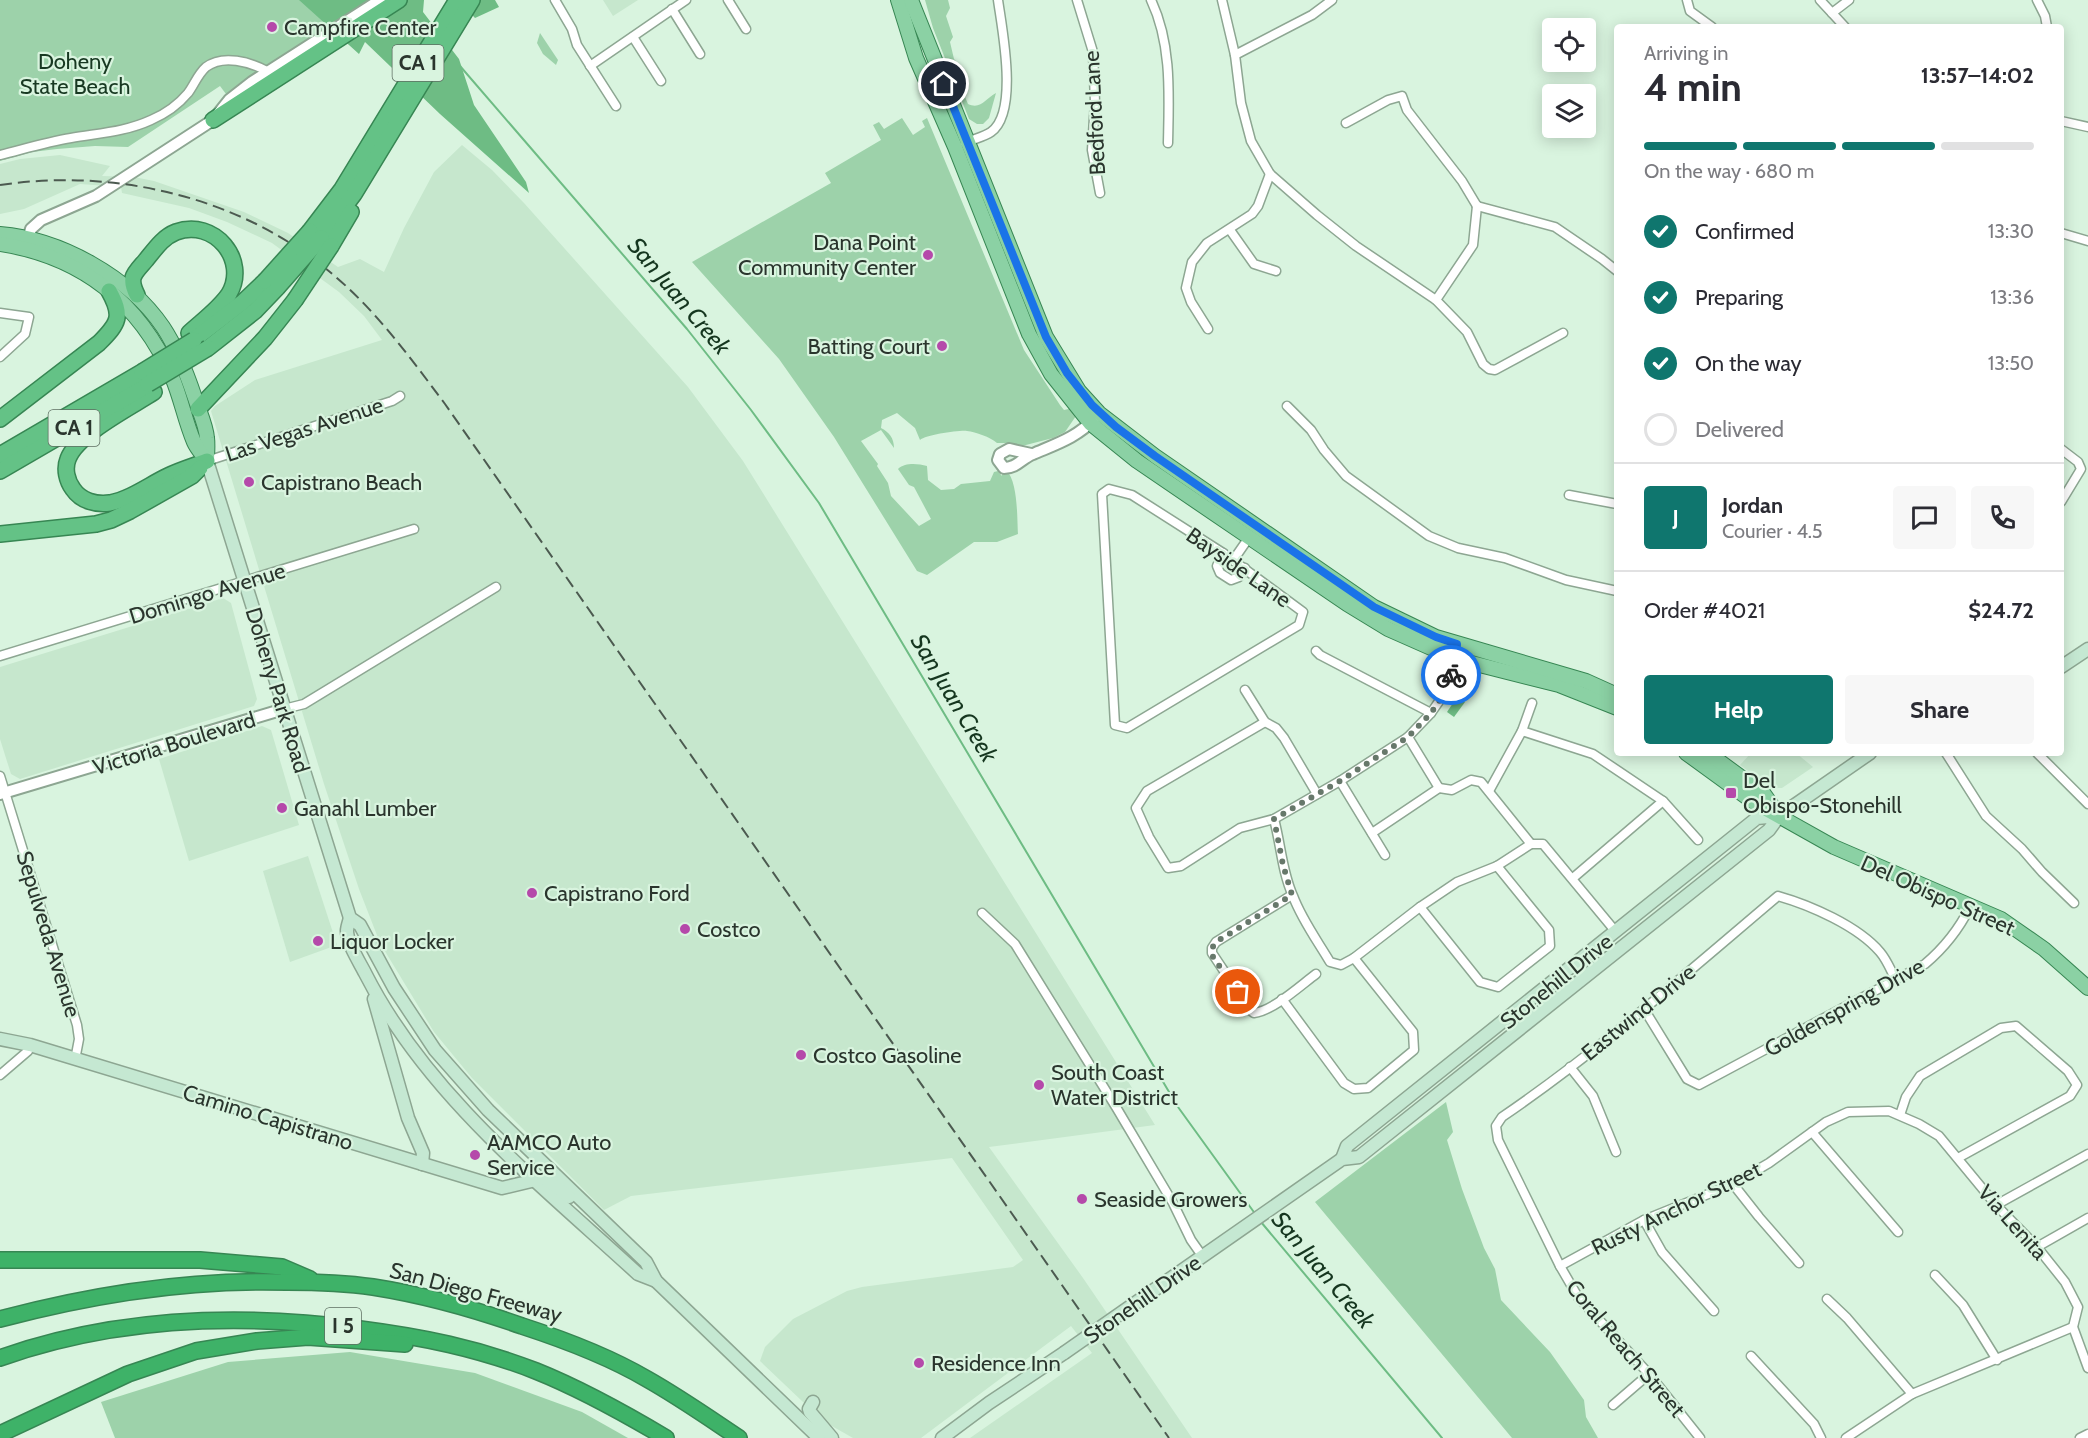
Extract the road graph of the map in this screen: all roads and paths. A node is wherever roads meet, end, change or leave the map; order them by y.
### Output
1 (380, 0) edge
2 (399, 0) edge
3 (457, 0) edge
4 (472, 0) edge
5 (555, 0) edge
6 (686, 0) edge
7 (728, 0) edge
8 (898, 0) edge
9 (911, 0) edge
10 (998, 0) edge
11 (1077, 0) edge
12 (1151, 0) edge
13 (1222, 0) edge
14 (1332, 0) edge
15 (1687, 0) edge
16 (1820, 0) edge
17 (1849, 0) edge
18 (2037, 0) edge
19 (672, 9) junction
20 (1832, 13) junction
21 (1708, 24) edge
22 (1842, 24) edge
23 (2046, 24) edge
24 (746, 29) dead end
25 (633, 38) junction
26 (324, 42) junction
27 (700, 54) dead end
28 (1235, 55) junction
29 (590, 66) junction
30 (267, 71) junction
31 (661, 81) dead end
32 (616, 106) dead end
33 (213, 120) junction
34 (2064, 122) edge
35 (1346, 123) dead end
36 (2088, 127) edge
37 (389, 132) junction
38 (1168, 143) dead end
39 (962, 144) junction
40 (0, 155) edge
41 (1270, 174) junction
42 (1100, 193) dead end
43 (1477, 206) junction
44 (1230, 230) junction
45 (0, 234) edge
46 (2064, 234) edge
47 (321, 238) junction
48 (2088, 241) edge
49 (26, 243) junction
50 (0, 244) edge
51 (1614, 269) edge
52 (1276, 271) dead end
53 (271, 284) junction
54 (109, 291) junction
55 (137, 296) junction
56 (1436, 300) junction
57 (0, 313) edge
58 (1208, 329) dead end
59 (1563, 333) dead end
60 (191, 337) junction
61 (0, 357) edge
62 (148, 379) junction
63 (400, 396) dead end
64 (1287, 406) dead end
65 (198, 409) junction
66 (1095, 418) junction
67 (0, 419) edge
68 (2064, 451) edge
69 (0, 454) edge
70 (1031, 454) dead end
71 (207, 461) junction
72 (0, 471) edge
73 (1569, 495) dead end
74 (2064, 497) edge
75 (1614, 503) edge
76 (414, 529) dead end
77 (1254, 531) junction
78 (0, 534) edge
79 (1223, 553) junction
80 (1234, 559) junction
81 (1245, 568) junction
82 (244, 581) junction
83 (496, 587) dead end
84 (1614, 590) edge
85 (1457, 644) junction
86 (2088, 649) edge
87 (1316, 651) dead end
88 (0, 656) edge
89 (1456, 658) junction
90 (2064, 665) edge
91 (1245, 690) dead end
92 (1614, 694) edge
93 (1532, 703) dead end
94 (1614, 707) edge
95 (284, 709) junction
96 (1431, 713) junction
97 (1265, 722) junction
98 (1522, 731) junction
99 (1408, 737) junction
100 (1690, 756) edge
101 (1712, 756) edge
102 (1866, 756) edge
103 (1949, 756) edge
104 (2040, 756) edge
105 (0, 776) edge
106 (1340, 781) junction
107 (1439, 788) junction
108 (1489, 791) junction
109 (3, 793) edge
110 (1317, 794) junction
111 (1663, 801) junction
112 (2088, 803) edge
113 (1779, 816) junction
114 (1274, 819) junction
115 (1372, 833) junction
116 (1698, 840) dead end
117 (1531, 844) junction
118 (1385, 855) dead end
119 (1497, 866) junction
120 (1573, 878) junction
121 (1292, 895) junction
122 (2074, 903) dead end
123 (1420, 907) junction
124 (1970, 907) junction
125 (982, 913) dead end
126 (350, 918) junction
127 (1616, 932) junction
128 (1611, 957) junction
129 (1354, 958) junction
130 (1316, 974) dead end
131 (1896, 980) junction
132 (370, 982) junction
133 (2088, 988) edge
134 (1282, 999) junction
135 (1644, 1009) junction
136 (0, 1039) edge
137 (30, 1045) junction
138 (75, 1060) junction
139 (1570, 1067) junction
140 (0, 1075) edge
141 (1889, 1111) joint
142 (1900, 1115) junction
143 (1496, 1126) joint
144 (1812, 1132) junction
145 (1616, 1152) dead end
146 (2088, 1154) edge
147 (1958, 1158) junction
148 (1342, 1159) junction
149 (422, 1164) junction
150 (535, 1180) junction
151 (1733, 1184) junction
152 (1996, 1205) junction
153 (590, 1208) junction
154 (2088, 1218) edge
155 (1644, 1220) junction
156 (1898, 1232) dead end
157 (2037, 1247) junction
158 (1203, 1257) junction
159 (0, 1260) edge
160 (1798, 1263) dead end
161 (1560, 1266) junction
162 (1935, 1275) dead end
163 (656, 1281) junction
164 (318, 1282) junction
165 (1827, 1299) dead end
166 (1714, 1311) dead end
167 (0, 1319) edge
168 (2073, 1327) junction
169 (1751, 1356) dead end
170 (0, 1358) edge
171 (1996, 1360) junction
172 (2088, 1368) edge
173 (537, 1372) junction
174 (1649, 1374) junction
175 (1912, 1394) junction
176 (782, 1403) junction
177 (1613, 1405) dead end
178 (0, 1434) edge
179 (2088, 1434) edge
180 (666, 1438) edge
181 (739, 1438) edge
182 (819, 1438) edge
183 (832, 1438) edge
184 (942, 1438) edge
185 (1700, 1438) edge
186 (1821, 1438) edge
187 (1846, 1438) edge
188 (2080, 1438) edge

1 - 26 street
2 - 26 highway
3 - 37 highway, CA 1
4 - 37 highway, CA 1
5 - 29 street
6 - 19 street
7 - 24 street
8 - 39 main road
9 - 39 main road
10 - 39 street
11 - 42 street, Bedford Lane
12 - 38 street
13 - 28 street
14 - 28 street
15 - 21 street
16 - 20 street
17 - 20 street
18 - 23 street
19 - 25 street
19 - 27 street
20 - 22 street
25 - 29 street
25 - 31 street
26 - 30 street
26 - 33 highway
28 - 41 street
29 - 32 street
30 - 33 street
30 - 40 street
33 - 49 street
34 - 36 street
35 - 43 street
37 - 47 highway
37 - 47 highway, CA 1
39 - 66 main road
41 - 44 street
41 - 56 street
43 - 51 street
43 - 56 street
44 - 52 street
44 - 58 street
45 - 49 main road
46 - 48 street
47 - 53 highway, CA 1, bridge
47 - 65 highway, bridge
49 - 50 main road
49 - 54 main road, Doheny Park Road
49 - 55 main road, Doheny Park Road
53 - 60 highway, CA 1
53 - 62 highway, CA 1, bridge
54 - 67 highway
54 - 71 main road, Doheny Park Road
55 - 60 highway
55 - 65 main road, Doheny Park Road
56 - 59 street
57 - 61 street
60 - 62 highway, CA 1, bridge
62 - 69 highway, CA 1
62 - 71 highway
62 - 72 highway, CA 1
63 - 71 street, Las Vegas Avenue
64 - 84 street
65 - 71 main road, Doheny Park Road
66 - 70 street
66 - 77 main road
68 - 74 street
71 - 78 highway
71 - 82 main road, Doheny Park Road
73 - 75 street
76 - 82 street, Domingo Avenue
77 - 80 street
77 - 85 main road
77 - 89 main road
79 - 80 street, Bayside Lane
79 - 81 street
79 - 81 street, Bayside Lane
80 - 81 street, Bayside Lane
82 - 88 street, Domingo Avenue
82 - 95 main road, Doheny Park Road
83 - 95 street, Victoria Boulevard
85 - 89 street
85 - 92 main road
86 - 90 main road
87 - 96 street
89 - 94 main road
89 - 96 street
91 - 97 street
93 - 98 street
95 - 109 street, Victoria Boulevard
95 - 126 main road, Doheny Park Road
96 - 99 street
97 - 110 street
97 - 114 street
98 - 108 street
98 - 111 street
99 - 106 street
99 - 107 street
100 - 113 main road, Del Obispo Street
101 - 113 main road, Del Obispo Street
102 - 113 main road, Stonehill Drive
103 - 122 street
104 - 112 street
105 - 109 street, Sepulveda Avenue
106 - 110 street
106 - 115 street
107 - 108 street
107 - 115 street
108 - 117 street
109 - 138 street, Sepulveda Avenue
110 - 114 street
111 - 116 street
111 - 120 street
113 - 124 main road, Del Obispo Street
113 - 127 main road, Stonehill Drive
113 - 128 main road, Stonehill Drive
114 - 121 street
115 - 118 street
117 - 119 street
117 - 120 street
119 - 123 street
119 - 123 street
120 - 127 street
121 - 129 street
121 - 134 street
123 - 129 street
124 - 131 street, Goldenspring Drive
124 - 133 main road, Del Obispo Street
125 - 158 street
126 - 132 main road, Doheny Park Road
126 - 153 main road, Doheny Park Road
127 - 128 main road
127 - 148 main road, Stonehill Drive
128 - 148 main road, Stonehill Drive
129 - 134 street
130 - 134 street
131 - 135 street, Goldenspring Drive
131 - 135 street, Eastwind Drive
132 - 149 main road
132 - 150 main road, Doheny Park Road
135 - 139 street, Eastwind Drive
136 - 137 main road, Camino Capistrano
137 - 138 main road, Camino Capistrano
137 - 140 street
138 - 149 main road, Camino Capistrano
139 - 143 street, Eastwind Drive
139 - 145 street
141 - 142 street, Via Lenita
141 - 144 street, Rusty Anchor Street
142 - 147 street, Via Lenita
142 - 147 street
143 - 161 street, Coral Reach Street
144 - 151 street, Rusty Anchor Street
144 - 156 street
146 - 152 street
147 - 152 street, Via Lenita
148 - 158 main road, Stonehill Drive
149 - 150 main road, Camino Capistrano
150 - 153 main road
150 - 163 main road
151 - 155 street, Rusty Anchor Street
151 - 160 street
152 - 157 street, Via Lenita
153 - 163 main road
154 - 157 street
155 - 161 street, Rusty Anchor Street
155 - 166 street
157 - 168 street, Via Lenita
158 - 184 main road, Stonehill Drive, bridge
159 - 164 highway
161 - 174 street, Coral Reach Street
162 - 171 street
163 - 176 main road
164 - 167 highway, San Diego Freeway / I 5
164 - 181 highway, San Diego Freeway / I 5
165 - 175 street
168 - 171 street
168 - 172 street, Via Lenita
169 - 186 street
170 - 173 highway, I 5
171 - 175 street
173 - 178 highway
173 - 180 highway, I 5
174 - 177 street
174 - 185 street, Coral Reach Street
175 - 187 street
176 - 182 main road
176 - 183 main road
179 - 188 street

